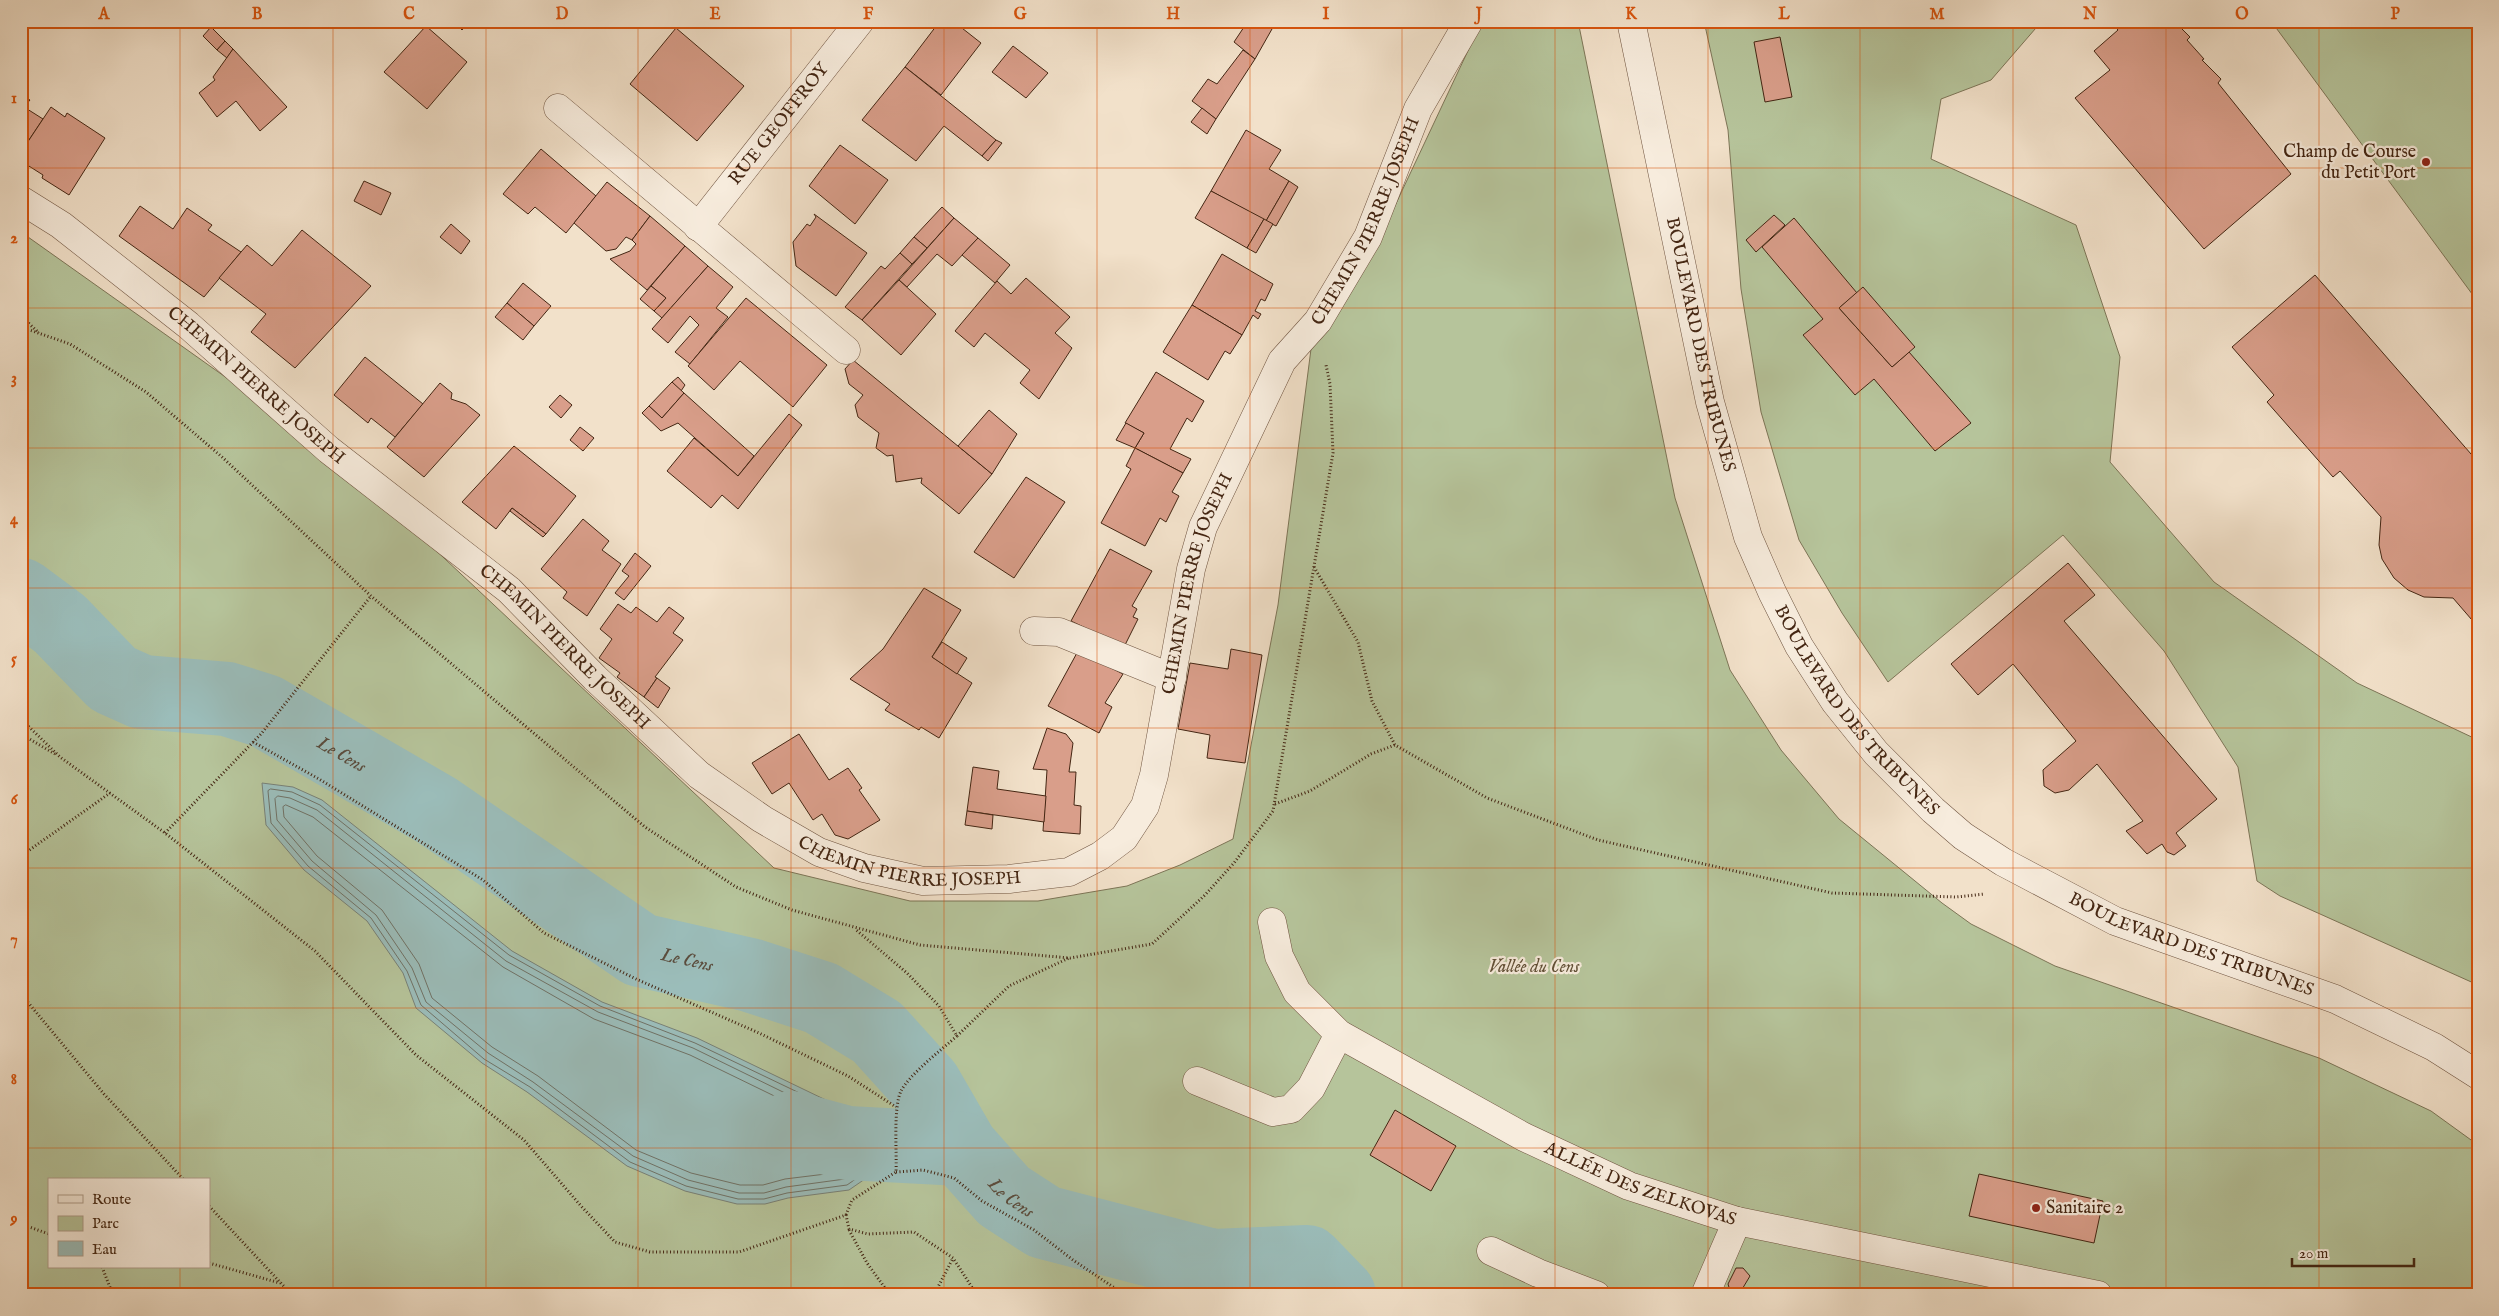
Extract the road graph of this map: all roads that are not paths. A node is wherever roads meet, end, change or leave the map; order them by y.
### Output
1 (860, 21) edge
2 (1469, 21) edge
3 (1631, 21) edge
4 (558, 108) dead end
5 (21, 200) edge
6 (698, 227) junction
7 (846, 350) dead end
8 (1034, 631) dead end
9 (1172, 678) junction
10 (1272, 922) dead end
11 (1339, 1034) junction
12 (2478, 1075) edge
13 (1197, 1081) dead end
14 (1736, 1221) junction
15 (1491, 1251) dead end
16 (1596, 1295) edge
17 (1705, 1295) edge
18 (2098, 1295) edge

1 - 6 street, RUE GEOFFROY
2 - 9 street, CHEMIN PIERRE JOSEPH
3 - 12 street, BOULEVARD DES TRIBUNES
4 - 6 street
5 - 9 street, CHEMIN PIERRE JOSEPH
6 - 7 street
8 - 9 street
10 - 11 street, ALLÉE DES ZELKOVAS
11 - 13 street
11 - 14 street, ALLÉE DES ZELKOVAS
14 - 17 street
14 - 18 street, ALLÉE DES ZELKOVAS
15 - 16 street

